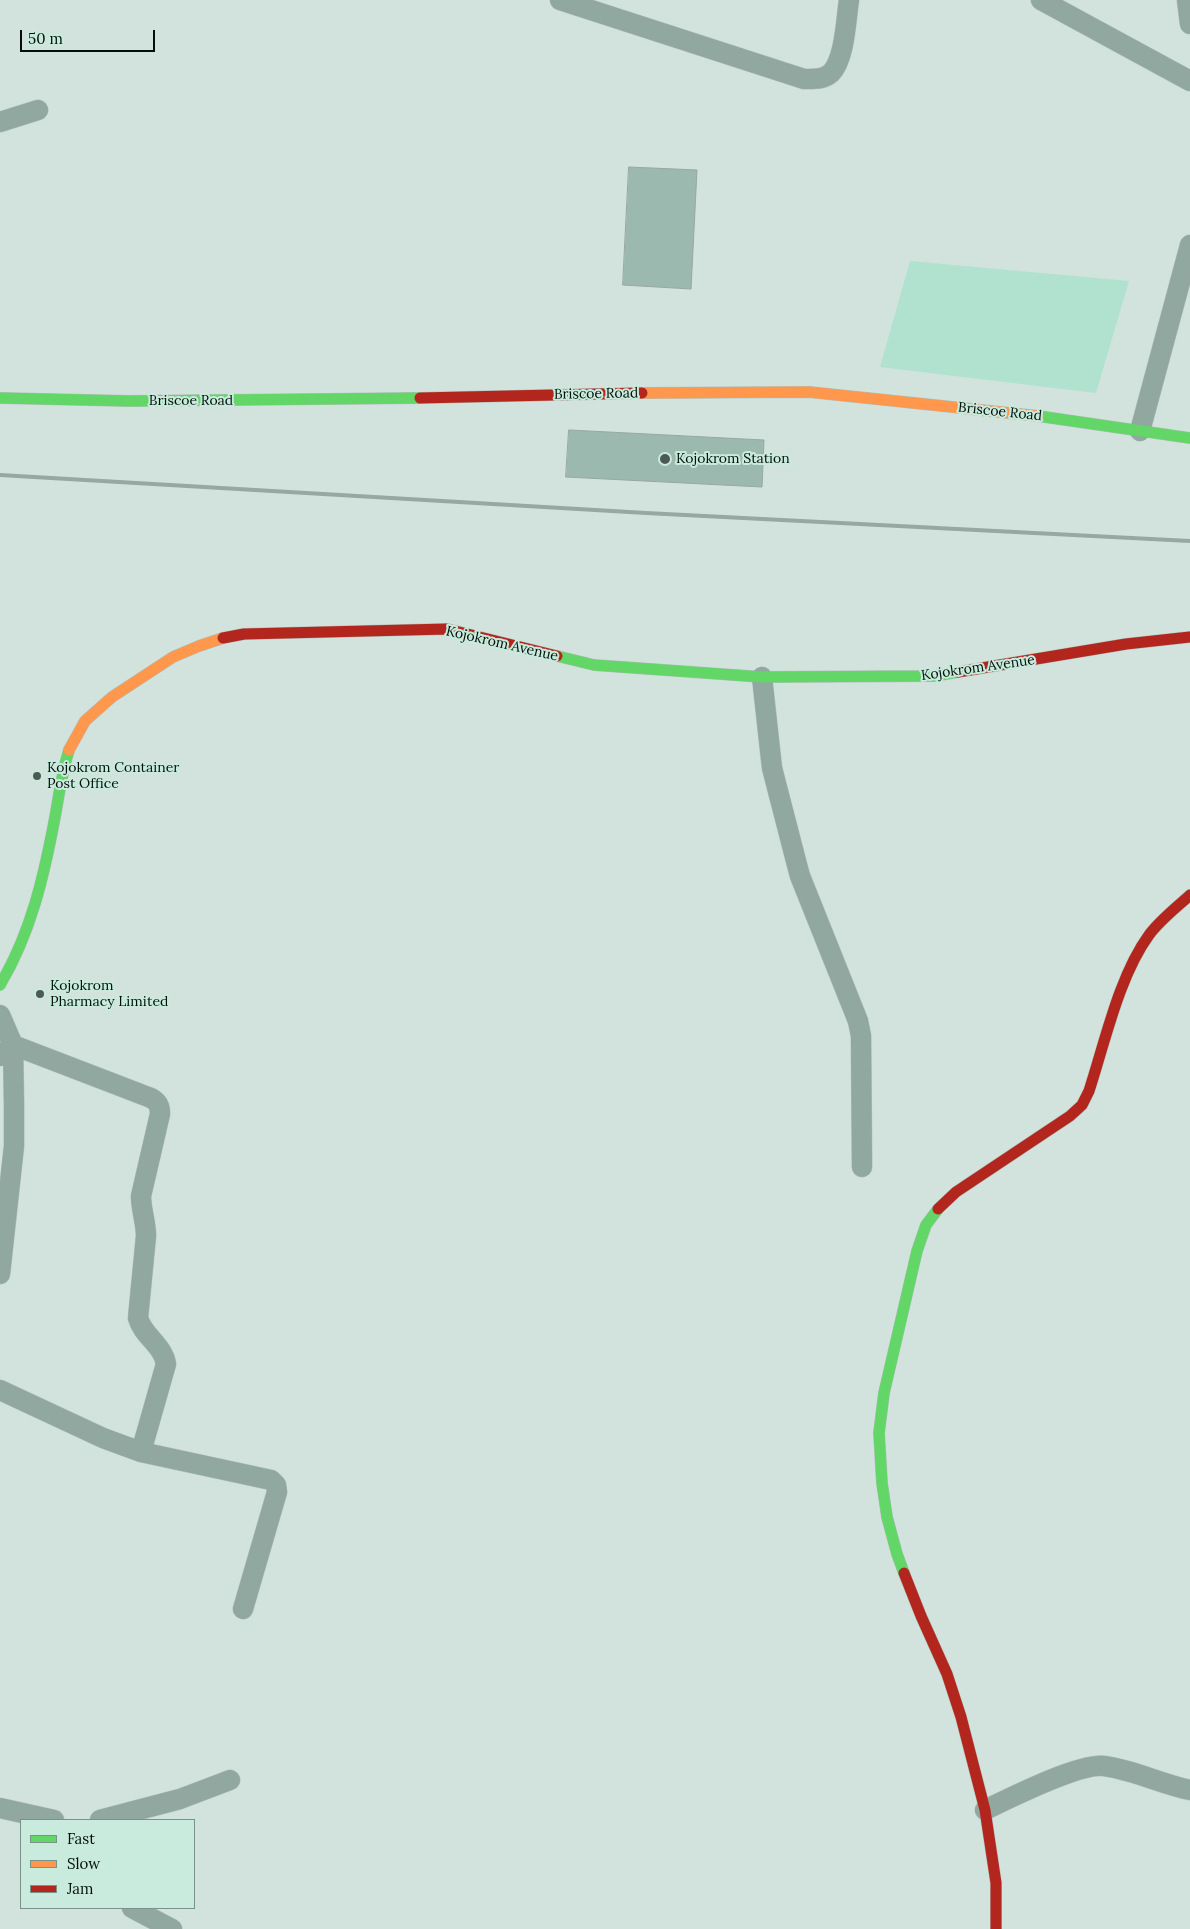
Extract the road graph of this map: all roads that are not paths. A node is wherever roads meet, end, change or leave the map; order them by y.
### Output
1 (560, 0) edge
2 (849, 0) edge
3 (1042, 0) edge
4 (1187, 0) edge
5 (1190, 24) edge
6 (1190, 81) edge
7 (38, 110) dead end
8 (0, 122) edge
9 (1190, 245) edge
10 (1183, 299) edge
11 (0, 398) edge
12 (1140, 431) junction
13 (1190, 438) edge
14 (1190, 637) edge
15 (762, 677) junction
16 (1190, 895) edge
17 (0, 984) edge
18 (0, 1015) edge
19 (6, 1051) edge
20 (862, 1168) dead end
21 (0, 1274) edge
22 (0, 1390) edge
23 (141, 1452) junction
24 (243, 1609) dead end
25 (230, 1780) dead end
26 (1190, 1790) edge
27 (0, 1808) edge
28 (984, 1810) junction
29 (50, 1819) edge
30 (104, 1819) edge
31 (20, 1827) edge
32 (134, 1909) edge
33 (172, 1929) edge
34 (996, 1929) edge

1 - 2 street
3 - 6 street
4 - 5 street
7 - 8 street
9 - 10 street
10 - 12 street
11 - 12 street, Briscoe Road
12 - 13 street, Briscoe Road
14 - 15 street, Kojokrom Avenue
15 - 17 street, Kojokrom Avenue
15 - 20 street
16 - 28 street
18 - 19 street
19 - 21 street
19 - 23 street
22 - 23 street
23 - 24 street
25 - 30 street
26 - 28 street
27 - 29 street
27 - 31 street
28 - 34 street
32 - 33 street

